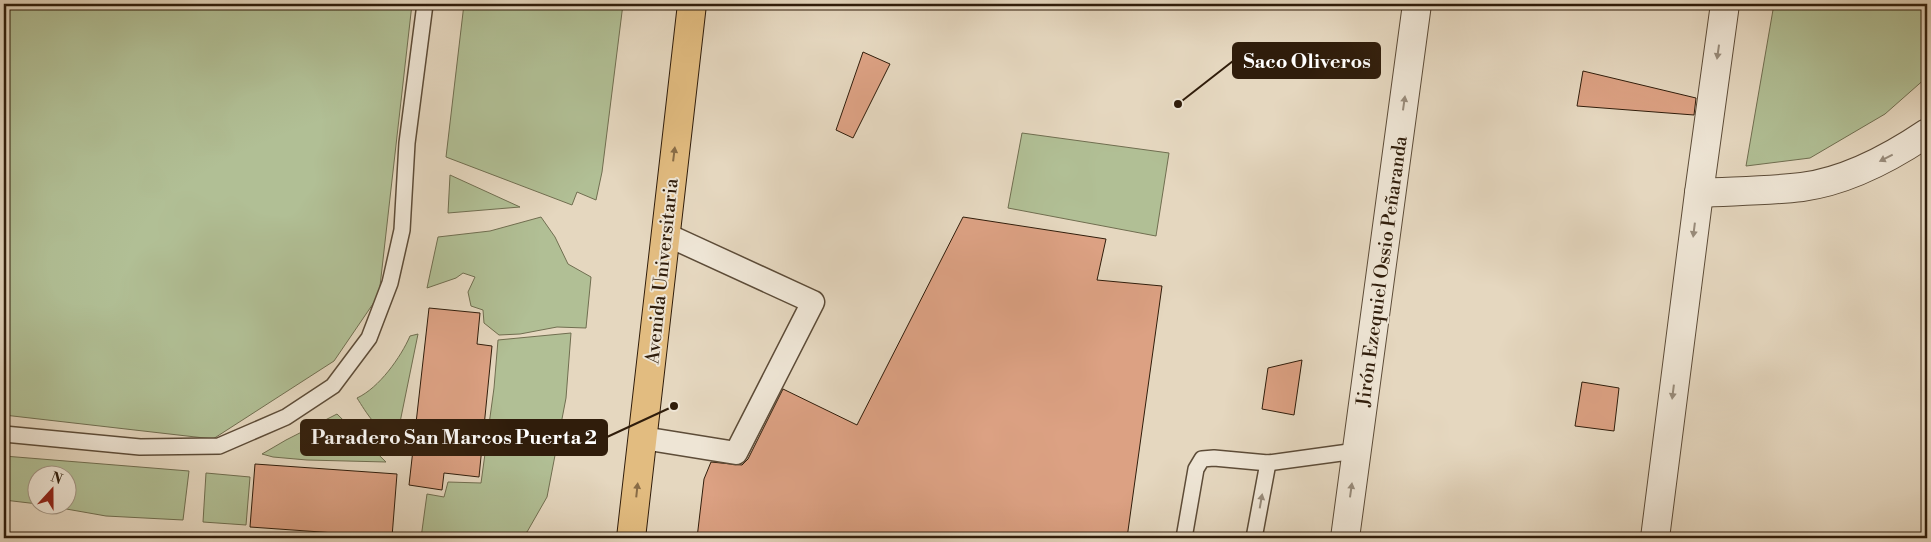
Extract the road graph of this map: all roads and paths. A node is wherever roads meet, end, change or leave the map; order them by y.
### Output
1 (425, 4) edge
2 (692, 4) edge
3 (1417, 4) edge
4 (1725, 4) edge
5 (1927, 133) edge
6 (1699, 192) junction
7 (665, 234) junction
8 (4, 434) edge
9 (642, 438) junction
10 (1356, 451) junction
11 (1268, 463) junction
12 (631, 538) edge
13 (1184, 538) edge
14 (1254, 538) edge
15 (1345, 538) edge
16 (1655, 538) edge

1 - 8 lane
7 -> 2 main road, Avenida Universitaria
10 -> 3 street, Jirón Ezequiel Ossio Peñaranda
4 -> 6 street
5 -> 6 street
6 -> 16 street
7 - 9 main road, Avenida Universitaria
7 - 9 street
12 -> 9 main road, Avenida Universitaria
10 - 11 lane
15 -> 10 street, Jirón Ezequiel Ossio Peñaranda
11 - 13 lane
14 -> 11 lane

